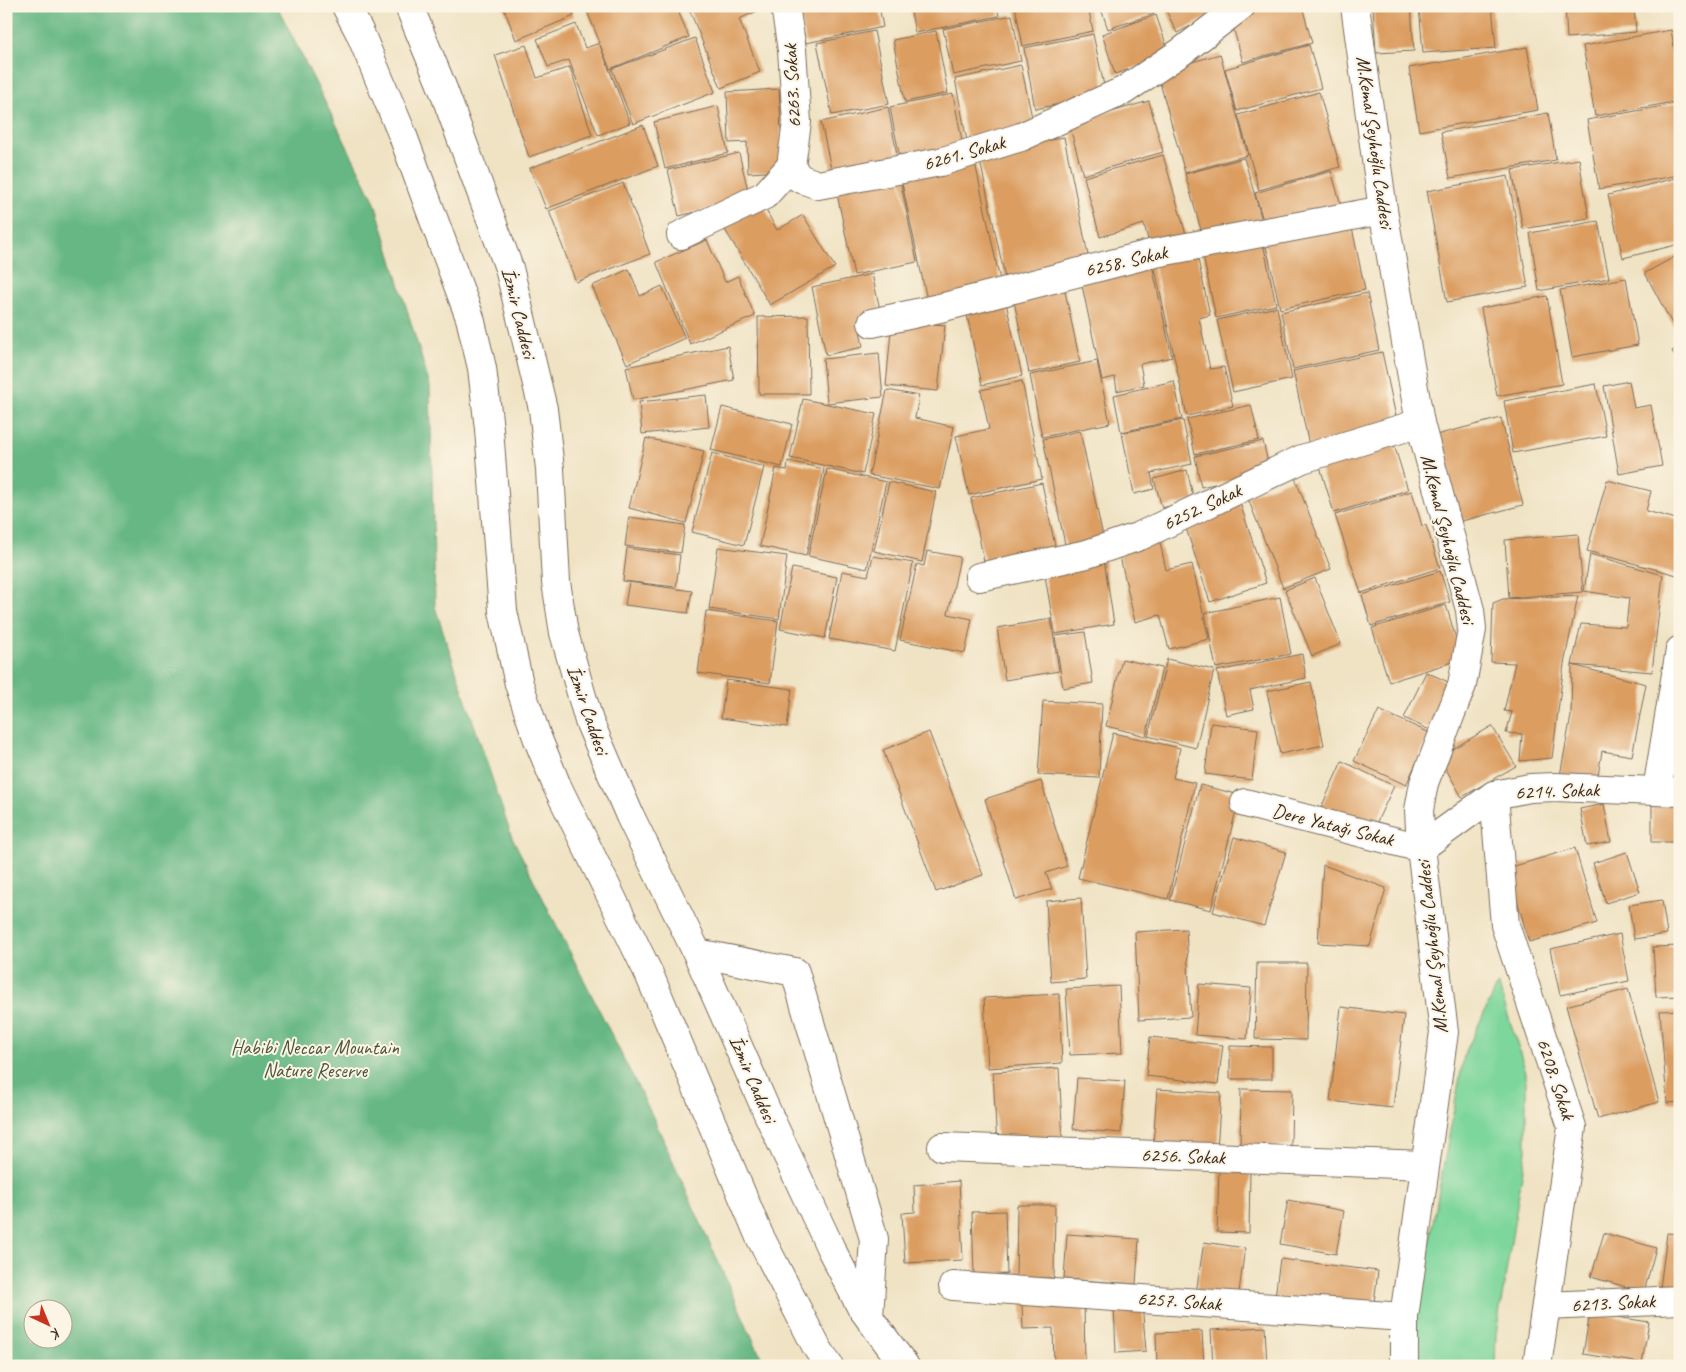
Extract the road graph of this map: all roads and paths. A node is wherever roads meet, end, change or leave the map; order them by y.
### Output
1 (346, 6) edge
2 (409, 6) edge
3 (785, 6) edge
4 (1241, 6) edge
5 (1355, 6) edge
6 (791, 166) junction
7 (1383, 210) junction
8 (681, 235) dead end
9 (872, 323) dead end
10 (1420, 422) junction
11 (979, 577) dead end
12 (1680, 650) edge
13 (1668, 791) edge
14 (1494, 795) junction
15 (1244, 803) dead end
16 (1420, 848) junction
17 (696, 952) junction
18 (942, 1147) dead end
19 (1424, 1164) junction
20 (953, 1286) dead end
21 (1680, 1300) edge
22 (1546, 1306) junction
23 (1404, 1316) junction
24 (869, 1317) junction
25 (1541, 1364) edge
26 (829, 1366) edge
27 (905, 1366) edge
28 (1404, 1366) edge

1 - 26 street
2 - 17 street, İzmir Caddesi
3 - 6 street, 6263. Sokak
4 - 6 street, 6261. Sokak
5 - 7 street, M.Kemal Şeyhoğlu Caddesi
6 - 8 street
7 - 9 street, 6258. Sokak
7 - 10 street, M.Kemal Şeyhoğlu Caddesi
10 - 11 street, 6252. Sokak
10 - 16 street, M.Kemal Şeyhoğlu Caddesi
12 - 13 street
13 - 14 street, 6214. Sokak
14 - 16 street, 6214. Sokak
14 - 22 street, 6208. Sokak
15 - 16 street, Dere Yatağı Sokak
16 - 19 street, M.Kemal Şeyhoğlu Caddesi
17 - 24 street, İzmir Caddesi
17 - 24 street
18 - 19 street, 6256. Sokak
19 - 23 street, M.Kemal Şeyhoğlu Caddesi
20 - 23 street, 6257. Sokak
21 - 22 street, 6213. Sokak
22 - 25 street, 6208. Sokak
23 - 28 street, M.Kemal Şeyhoğlu Caddesi
24 - 27 street, İzmir Caddesi

